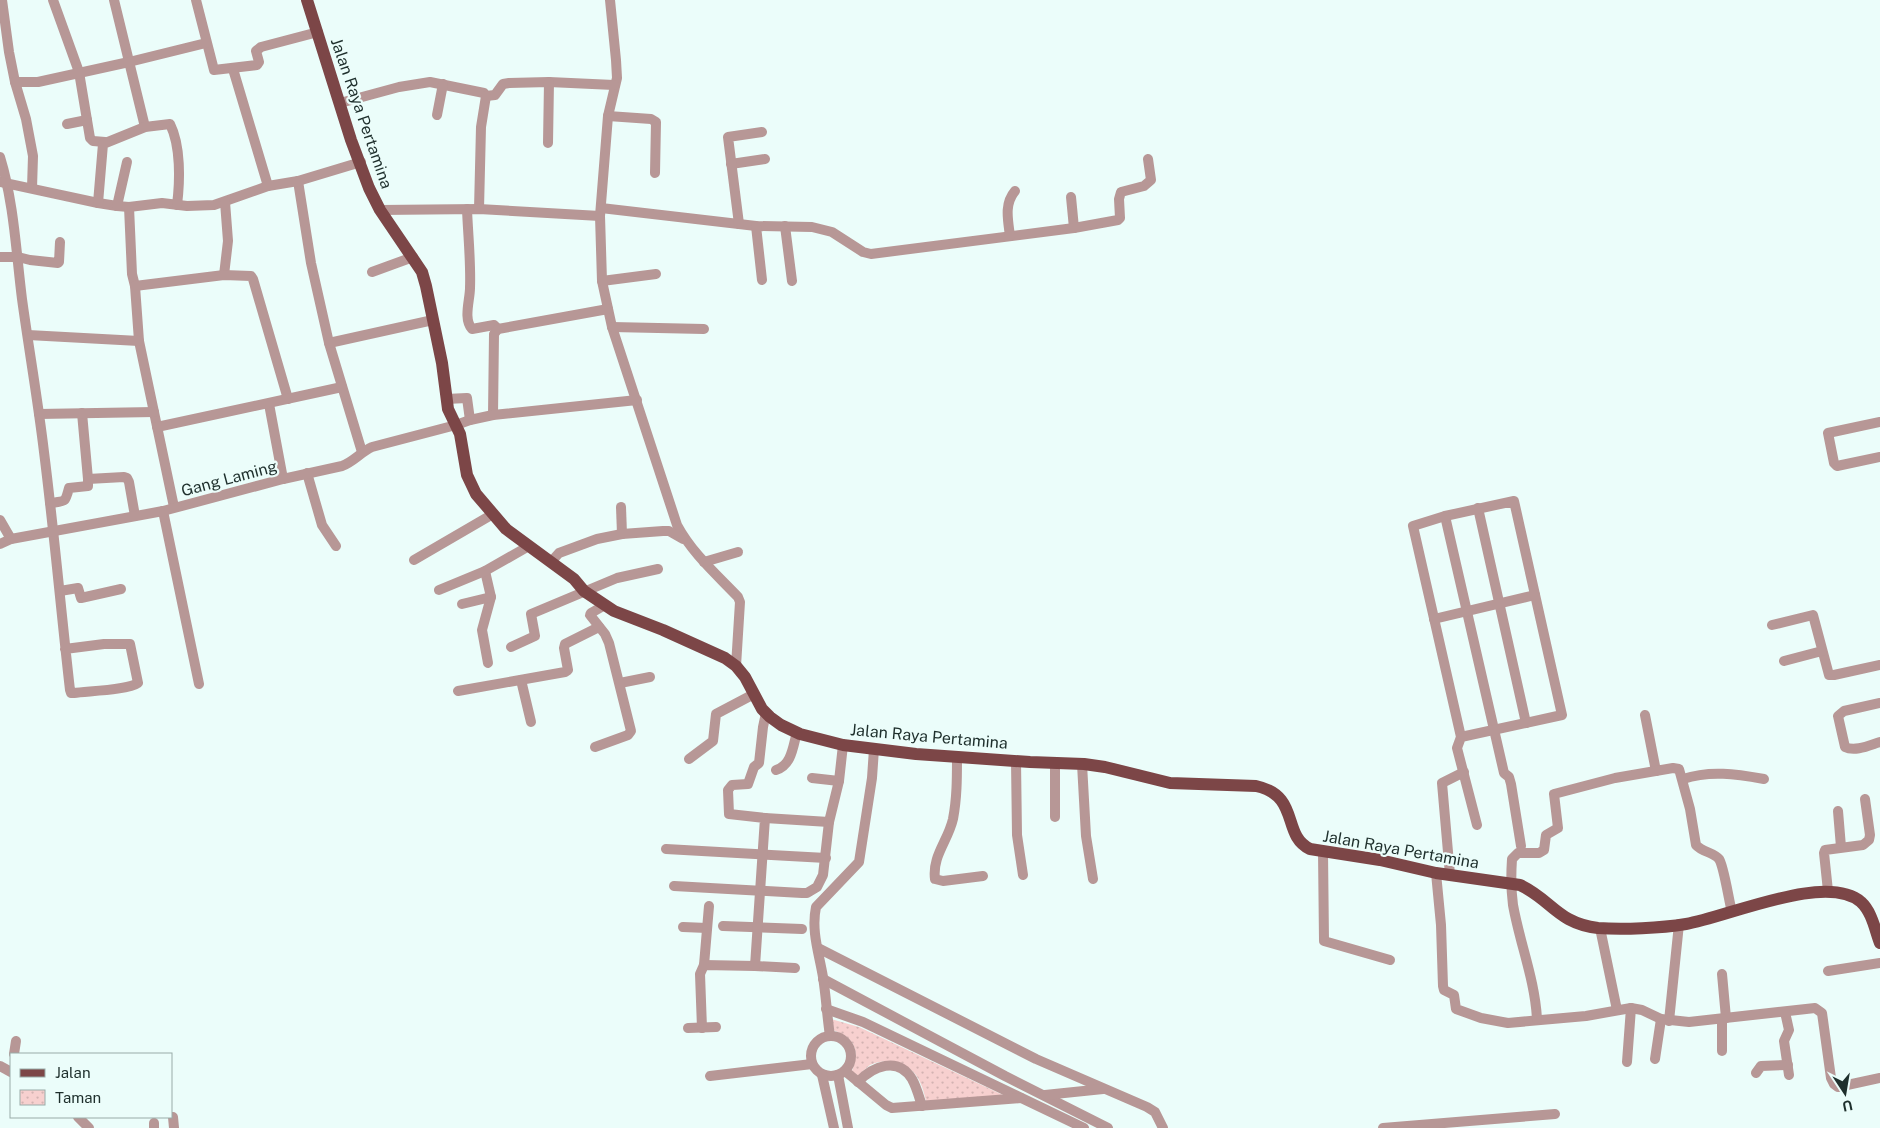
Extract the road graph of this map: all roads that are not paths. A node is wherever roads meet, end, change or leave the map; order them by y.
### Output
1 (2, 0) edge
2 (53, 0) edge
3 (114, 0) edge
4 (196, 0) edge
5 (307, 0) edge
6 (610, 0) edge
7 (318, 32) junction
8 (206, 43) junction
9 (4, 52) edge
10 (129, 62) junction
11 (233, 69) junction
12 (78, 72) junction
13 (15, 82) junction
14 (549, 82) junction
15 (443, 84) junction
16 (614, 85) junction
17 (486, 96) junction
18 (340, 103) junction
19 (437, 115) dead end
20 (608, 116) junction
21 (87, 120) junction
22 (67, 124) dead end
23 (145, 127) junction
24 (762, 132) dead end
25 (104, 142) junction
26 (548, 143) dead end
27 (0, 157) edge
28 (765, 159) dead end
29 (1148, 159) dead end
30 (127, 162) dead end
31 (361, 162) junction
32 (731, 164) junction
33 (655, 173) dead end
34 (298, 181) junction
35 (4, 182) edge
36 (268, 186) junction
37 (32, 188) junction
38 (1015, 192) dead end
39 (1070, 197) dead end
40 (226, 202) junction
41 (98, 203) junction
42 (117, 206) junction
43 (177, 206) junction
44 (129, 207) junction
45 (467, 209) junction
46 (479, 209) junction
47 (380, 210) junction
48 (600, 212) junction
49 (739, 224) junction
50 (756, 226) junction
51 (785, 226) junction
52 (1074, 228) junction
53 (1010, 236) junction
54 (60, 242) dead end
55 (0, 257) edge
56 (18, 257) junction
57 (413, 257) junction
58 (372, 272) dead end
59 (656, 274) dead end
60 (224, 275) junction
61 (602, 280) junction
62 (762, 280) dead end
63 (792, 281) dead end
64 (135, 286) junction
65 (608, 309) junction
66 (433, 320) junction
67 (612, 327) junction
68 (498, 329) junction
69 (704, 330) dead end
70 (28, 335) junction
71 (139, 341) junction
72 (329, 343) junction
73 (342, 387) junction
74 (446, 399) junction
75 (288, 400) junction
76 (636, 400) junction
77 (269, 404) junction
78 (154, 412) junction
79 (82, 413) junction
80 (39, 414) junction
81 (493, 415) junction
82 (470, 420) junction
83 (1880, 422) edge
84 (456, 425) junction
85 (157, 427) junction
86 (362, 452) junction
87 (1880, 457) edge
88 (307, 473) junction
89 (88, 479) junction
90 (283, 479) junction
91 (50, 503) junction
92 (621, 507) dead end
93 (174, 508) junction
94 (1478, 508) junction
95 (163, 511) junction
96 (493, 514) junction
97 (135, 516) junction
98 (1445, 516) junction
99 (0, 520) edge
100 (53, 532) junction
101 (622, 534) junction
102 (684, 539) junction
103 (5, 542) edge
104 (336, 546) dead end
105 (528, 546) junction
106 (738, 552) dead end
107 (414, 560) dead end
108 (551, 562) junction
109 (704, 562) junction
110 (658, 569) dead end
111 (485, 571) junction
112 (121, 589) dead end
113 (439, 590) dead end
114 (60, 591) junction
115 (584, 591) junction
116 (1535, 595) junction
117 (491, 598) junction
118 (1500, 603) junction
119 (462, 604) dead end
120 (605, 606) junction
121 (1467, 611) junction
122 (1434, 619) junction
123 (1772, 625) dead end
124 (600, 627) junction
125 (511, 647) dead end
126 (65, 649) junction
127 (1822, 651) junction
128 (1784, 661) dead end
129 (488, 663) dead end
130 (1880, 665) edge
131 (736, 666) junction
132 (650, 677) dead end
133 (521, 680) junction
134 (620, 683) junction
135 (199, 684) dead end
136 (458, 691) dead end
137 (754, 694) junction
138 (1880, 703) edge
139 (766, 713) junction
140 (1645, 715) dead end
141 (531, 722) dead end
142 (1526, 723) junction
143 (1494, 730) junction
144 (797, 732) junction
145 (1461, 737) junction
146 (1880, 742) edge
147 (843, 745) junction
148 (596, 747) dead end
149 (874, 749) junction
150 (956, 756) junction
151 (689, 759) dead end
152 (1016, 760) junction
153 (1055, 763) junction
154 (1082, 764) junction
155 (776, 770) dead end
156 (1656, 771) junction
157 (1464, 772) junction
158 (812, 778) dead end
159 (1683, 779) junction
160 (1764, 779) dead end
161 (839, 781) junction
162 (1865, 799) dead end
163 (1838, 811) dead end
164 (1055, 817) dead end
165 (765, 818) junction
166 (829, 822) junction
167 (1477, 825) dead end
168 (1521, 846) dead end
169 (1841, 847) junction
170 (666, 849) dead end
171 (1322, 852) junction
172 (764, 854) junction
173 (826, 858) junction
174 (1436, 873) junction
175 (1023, 875) dead end
176 (1450, 875) junction
177 (984, 876) dead end
178 (1093, 879) dead end
179 (1511, 884) junction
180 (674, 886) dead end
181 (761, 891) junction
182 (1828, 891) junction
183 (709, 906) dead end
184 (1732, 912) junction
185 (1678, 924) junction
186 (723, 926) dead end
187 (683, 927) dead end
188 (707, 928) junction
189 (758, 928) junction
190 (1600, 928) junction
191 (802, 930) dead end
192 (1880, 943) edge
193 (818, 948) junction
194 (1390, 960) dead end
195 (1880, 963) edge
196 (704, 965) junction
197 (755, 966) junction
198 (795, 968) dead end
199 (1828, 971) dead end
200 (1722, 974) dead end
201 (823, 979) junction
202 (873, 1007) junction
203 (1631, 1008) junction
204 (826, 1009) junction
205 (1617, 1010) junction
206 (1785, 1012) junction
207 (1724, 1018) junction
208 (1537, 1019) junction
209 (1665, 1020) junction
210 (863, 1022) junction
211 (716, 1027) dead end
212 (688, 1028) dead end
213 (702, 1028) junction
214 (830, 1036) junction
215 (16, 1041) dead end
216 (1722, 1051) dead end
217 (14, 1053) edge
218 (1655, 1059) dead end
219 (1628, 1062) dead end
220 (812, 1064) junction
221 (842, 1073) junction
222 (1756, 1073) dead end
223 (822, 1075) junction
224 (710, 1076) dead end
225 (1880, 1078) edge
226 (858, 1082) junction
227 (1106, 1088) junction
228 (1044, 1095) junction
229 (1022, 1098) junction
230 (922, 1106) junction
231 (1555, 1114) dead end
232 (174, 1117) dead end
233 (1522, 1117) junction
234 (79, 1118) edge
235 (89, 1128) edge
236 (174, 1128) edge
237 (834, 1128) edge
238 (848, 1128) edge
239 (1084, 1128) edge
240 (1108, 1128) edge
241 (1163, 1128) edge
242 (1382, 1128) edge
243 (1523, 1128) edge

1 - 9 street
2 - 12 street
3 - 10 street
4 - 8 street
5 - 7 main road, Jalan Raya Pertamina
6 - 16 street
7 - 11 street
7 - 18 main road, Jalan Raya Pertamina
8 - 10 street
8 - 11 street
9 - 13 street
10 - 12 street
10 - 23 street
11 - 36 street
12 - 13 street
12 - 21 street
13 - 37 street
14 - 16 street
14 - 17 street
14 - 26 street
15 - 17 street
15 - 18 street
15 - 19 street
16 - 20 street
17 - 46 street
18 - 31 main road, Jalan Raya Pertamina
20 - 33 street
20 - 48 street
21 - 22 street
21 - 25 street
23 - 25 street
23 - 43 street
24 - 32 street
25 - 41 street
27 - 35 street
28 - 32 street
29 - 52 street
30 - 42 street
31 - 34 street
31 - 47 main road, Jalan Raya Pertamina
32 - 49 street
34 - 36 street
34 - 72 street
35 - 37 street
35 - 56 street
36 - 40 street
37 - 41 street
38 - 53 street
39 - 52 street
40 - 43 street
40 - 60 street
41 - 42 street
42 - 44 street
43 - 44 street
44 - 64 street
45 - 46 street
45 - 47 street
45 - 68 street
46 - 48 street
47 - 57 main road, Jalan Raya Pertamina
48 - 49 street
48 - 61 street
49 - 50 street
50 - 51 street
50 - 62 street
51 - 53 street
51 - 63 street
52 - 53 street
54 - 56 street
55 - 56 street
56 - 70 street
57 - 58 street
57 - 66 main road, Jalan Raya Pertamina
59 - 61 street
60 - 64 street
60 - 75 street
61 - 65 street
64 - 71 street
65 - 67 street
65 - 68 street
66 - 72 street
66 - 74 main road, Jalan Raya Pertamina
67 - 69 street
67 - 76 street
68 - 81 street
70 - 71 street
70 - 80 street
71 - 78 street
72 - 73 street
73 - 75 street
73 - 86 street
74 - 82 street
74 - 84 main road, Jalan Raya Pertamina
75 - 77 street
76 - 81 street, Gang Laming
76 - 102 street
77 - 85 street
77 - 90 street
78 - 79 street
78 - 85 street
79 - 80 street
79 - 89 street
80 - 91 street
81 - 82 street, Gang Laming
82 - 84 street, Gang Laming
83 - 87 street
84 - 86 street, Gang Laming
84 - 96 main road, Jalan Raya Pertamina
85 - 93 street
86 - 88 street, Gang Laming
88 - 90 street, Gang Laming
88 - 104 street
89 - 91 street
89 - 97 street
90 - 93 street, Gang Laming
91 - 100 street
92 - 101 street
93 - 95 street, Gang Laming
94 - 98 street
94 - 116 street
94 - 118 street
95 - 97 street, Gang Laming
95 - 135 street
96 - 105 main road, Jalan Raya Pertamina
96 - 107 street
97 - 100 street, Gang Laming
98 - 121 street
98 - 122 street
99 - 103 street
100 - 103 street, Gang Laming
100 - 114 street
101 - 102 street
101 - 108 street
102 - 109 street
105 - 108 main road, Jalan Raya Pertamina
105 - 111 street
106 - 109 street
108 - 115 main road, Jalan Raya Pertamina
109 - 131 street
110 - 115 street
111 - 113 street
111 - 117 street
112 - 114 street
114 - 126 street
115 - 120 main road, Jalan Raya Pertamina
115 - 125 street
116 - 118 street
116 - 142 street
117 - 119 street
117 - 129 street
118 - 121 street
118 - 142 street
120 - 124 street
120 - 131 main road, Jalan Raya Pertamina
121 - 122 street
121 - 143 street
122 - 145 street
123 - 127 street
124 - 133 street
124 - 134 street
126 - 126 street
127 - 128 street
127 - 130 street
131 - 137 main road, Jalan Raya Pertamina
132 - 134 street
133 - 136 street
133 - 141 street
134 - 148 street
137 - 139 main road, Jalan Raya Pertamina
137 - 151 street
138 - 146 street
139 - 144 main road, Jalan Raya Pertamina
139 - 165 street
140 - 156 street
142 - 143 street
143 - 145 street
143 - 168 street
144 - 147 main road, Jalan Raya Pertamina
144 - 155 street
145 - 157 street
147 - 149 main road, Jalan Raya Pertamina
147 - 161 street
149 - 150 main road, Jalan Raya Pertamina
149 - 193 street
150 - 152 main road, Jalan Raya Pertamina
150 - 177 street
152 - 153 main road, Jalan Raya Pertamina
152 - 175 street
153 - 154 main road, Jalan Raya Pertamina
153 - 164 street
154 - 171 main road, Jalan Raya Pertamina
154 - 178 street
156 - 159 street
156 - 179 street
157 - 167 street
157 - 176 street
158 - 161 street
159 - 160 street
159 - 184 street
161 - 166 street
162 - 169 street
163 - 169 street
165 - 166 street
165 - 172 street
166 - 173 street
169 - 182 street
170 - 172 street
171 - 174 main road, Jalan Raya Pertamina
171 - 194 street
172 - 173 street
172 - 181 street
173 - 181 street
174 - 176 main road, Jalan Raya Pertamina
174 - 208 street
176 - 179 main road, Jalan Raya Pertamina
179 - 190 main road, Jalan Raya Pertamina
179 - 208 street
180 - 181 street
181 - 189 street
182 - 184 main road, Jalan Raya Pertamina
182 - 192 main road, Jalan Raya Pertamina
183 - 188 street
184 - 185 main road, Jalan Raya Pertamina
185 - 190 main road, Jalan Raya Pertamina
185 - 209 street
186 - 189 street
187 - 188 street
188 - 196 street
189 - 191 street
189 - 197 street
190 - 205 street
193 - 201 street
193 - 227 street
195 - 199 street
196 - 197 street
196 - 213 street
197 - 198 street
200 - 207 street
201 - 202 street
201 - 204 street
202 - 210 street
202 - 228 street
203 - 205 street
203 - 209 street
203 - 219 street
204 - 210 street
204 - 214 street
205 - 208 street
206 - 207 street
206 - 222 street
206 - 225 street
207 - 209 street
207 - 216 street
209 - 218 street
210 - 229 street
211 - 213 street
212 - 213 street
214 - 220 street
214 - 221 street
215 - 217 street
220 - 223 street
220 - 224 street
221 - 223 street
221 - 226 street
221 - 238 street
223 - 237 street
226 - 230 street
226 - 230 street
227 - 228 street
227 - 241 street
228 - 229 street
228 - 240 street
229 - 230 street
229 - 239 street
231 - 233 street
232 - 236 street
233 - 242 street
233 - 243 street
234 - 235 street

